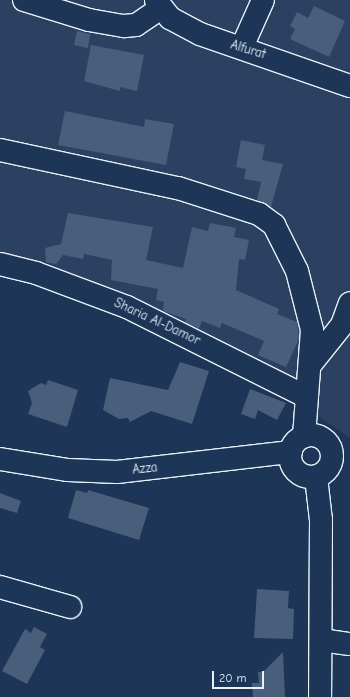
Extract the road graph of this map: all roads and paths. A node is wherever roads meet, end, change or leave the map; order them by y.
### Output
1 (24, 0) edge
2 (263, 0) edge
3 (158, 4) edge
4 (242, 47) junction
5 (350, 86) edge
6 (0, 150) edge
7 (0, 264) edge
8 (350, 303) edge
9 (311, 364) junction
10 (307, 397) junction
11 (297, 444) junction
12 (341, 455) edge
13 (0, 459) edge
14 (316, 477) junction
15 (0, 587) edge
16 (70, 607) dead end
17 (321, 640) junction
18 (350, 644) edge
19 (320, 697) edge

1 - 3 street
2 - 4 street
3 - 4 street, Alfurat
4 - 5 street, Alfurat
6 - 9 street
7 - 10 street, Sharia Al-Damor
8 - 9 street
9 - 10 street
10 - 11 street
11 - 12 street, Azza
11 - 13 street, Azza
11 - 14 street
12 - 14 street
14 - 17 street
15 - 16 street
17 - 18 street
17 - 19 street

